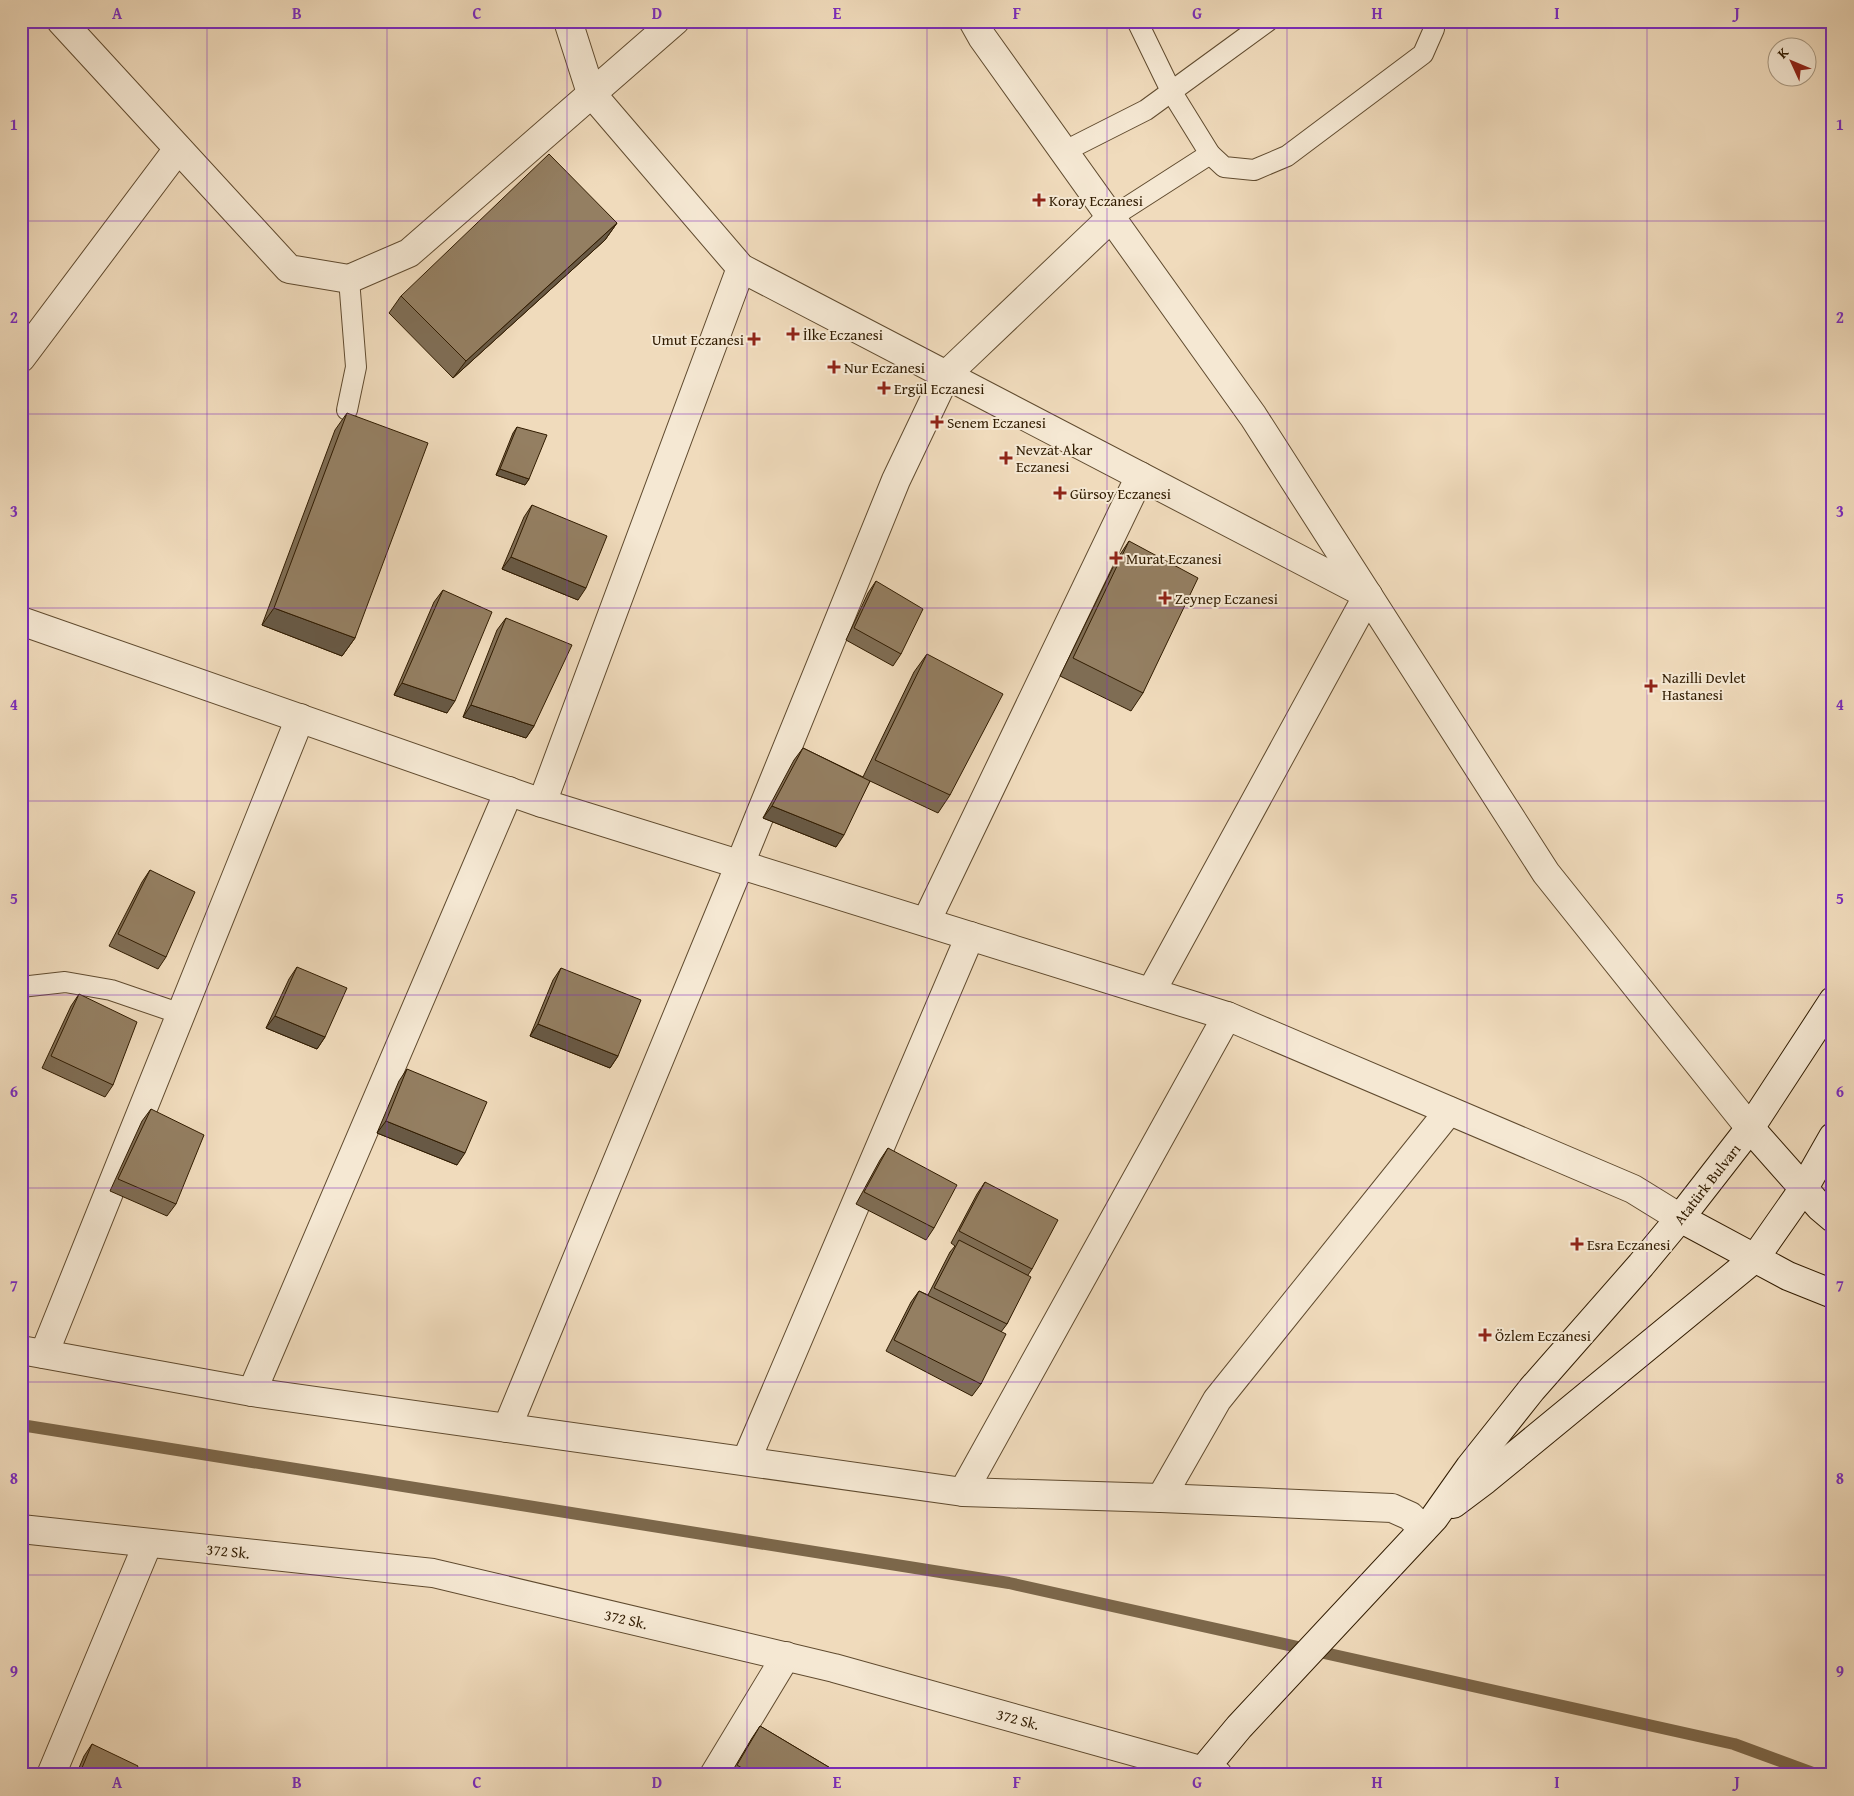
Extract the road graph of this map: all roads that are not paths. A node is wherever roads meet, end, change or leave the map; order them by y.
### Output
1 (61, 21) edge
2 (568, 21) edge
3 (675, 21) edge
4 (973, 21) edge
5 (1137, 21) edge
6 (1268, 21) edge
7 (1432, 21) edge
8 (1171, 91) junction
9 (591, 93) junction
10 (178, 149) junction
11 (1065, 151) junction
12 (1210, 154) junction
13 (1112, 218) junction
14 (740, 268) junction
15 (350, 279) junction
16 (21, 358) edge
17 (946, 375) junction
18 (348, 410) dead end
19 (1140, 476) junction
20 (1368, 595) junction
21 (21, 621) edge
22 (300, 718) junction
23 (509, 791) junction
24 (542, 803) junction
25 (740, 864) junction
26 (926, 922) junction
27 (970, 936) junction
28 (21, 987) edge
29 (1151, 992) junction
30 (1833, 1001) edge
31 (181, 1014) junction
32 (1227, 1016) junction
33 (1449, 1111) junction
34 (1750, 1128) junction
35 (1833, 1137) edge
36 (1804, 1188) junction
37 (1680, 1218) junction
38 (1833, 1218) edge
39 (1754, 1258) junction
40 (1833, 1294) edge
41 (33, 1352) edge
42 (252, 1392) junction
43 (507, 1428) junction
44 (746, 1461) junction
45 (963, 1492) junction
46 (1161, 1498) junction
47 (21, 1529) edge
48 (1423, 1529) junction
49 (148, 1543) junction
50 (786, 1656) junction
51 (1207, 1773) edge
52 (51, 1775) edge
53 (714, 1775) edge

1 - 10 street
2 - 9 street
3 - 9 street
4 - 11 street
5 - 8 lane
6 - 8 lane
7 - 12 lane
8 - 11 lane
8 - 12 lane
9 - 14 street
9 - 15 street
10 - 15 street
10 - 16 street
11 - 13 street
12 - 13 lane
13 - 17 street
13 - 20 street
14 - 17 street
14 - 24 street
15 - 18 lane
17 - 19 street
17 - 25 street
19 - 20 street
19 - 26 street
20 - 29 street
20 - 34 street
21 - 22 street
22 - 23 street
22 - 31 street
23 - 24 street
23 - 42 street
24 - 25 street
25 - 26 street
25 - 43 street
26 - 27 street
27 - 29 street
27 - 44 street
28 - 31 lane
29 - 32 street
30 - 34 street, Atatürk Bulvarı
31 - 41 street
32 - 33 street
32 - 45 street
33 - 37 street
33 - 46 street
34 - 36 street
34 - 37 street, Atatürk Bulvarı
35 - 36 street
36 - 38 street
36 - 39 street
37 - 39 street
37 - 48 street, Atatürk Bulvarı
39 - 40 street
39 - 48 street
41 - 42 street
42 - 43 street
43 - 44 street
44 - 45 street
45 - 46 street
46 - 48 street
47 - 49 street, 372 Sk.
48 - 51 street
49 - 50 street, 372 Sk.
49 - 52 street
50 - 51 street, 372 Sk.
50 - 53 street

